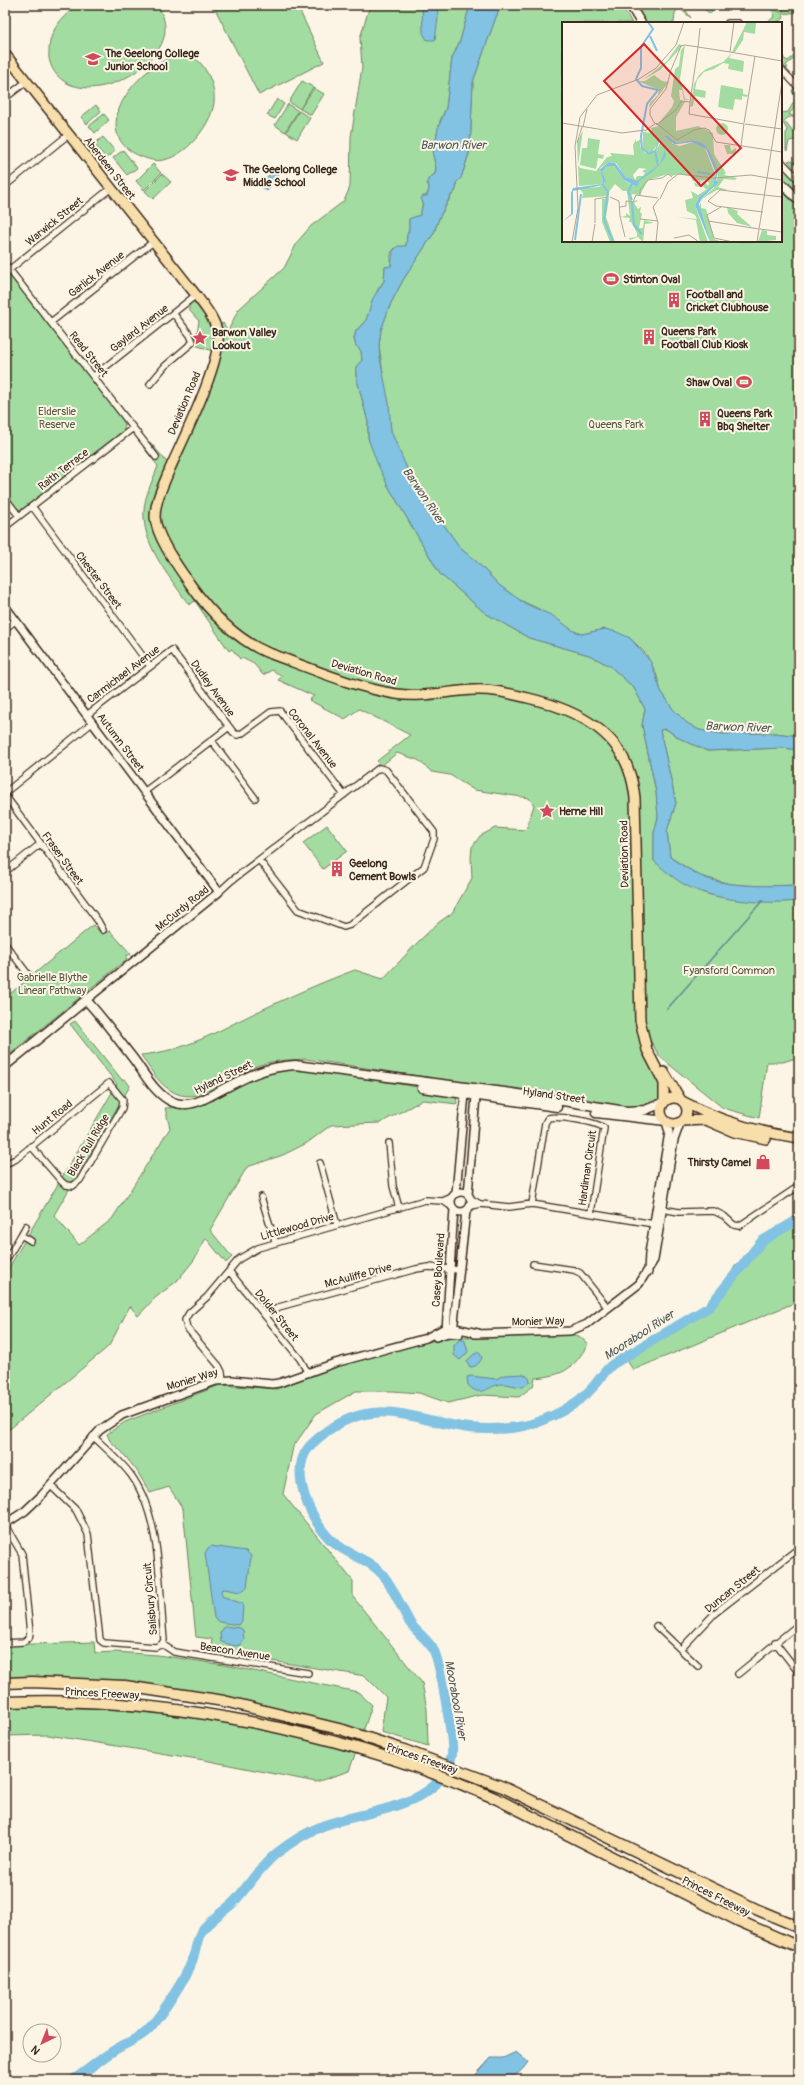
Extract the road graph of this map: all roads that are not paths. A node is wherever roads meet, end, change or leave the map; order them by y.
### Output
1 (8, 5) edge
2 (630, 5) edge
3 (5, 7) edge
4 (640, 22) edge
5 (5, 54) edge
6 (782, 70) edge
7 (26, 82) junction
8 (799, 88) edge
9 (5, 98) edge
10 (68, 135) junction
11 (782, 162) edge
12 (799, 180) edge
13 (782, 184) edge
14 (5, 186) edge
15 (111, 188) junction
16 (799, 200) edge
17 (153, 242) junction
18 (5, 264) edge
19 (9, 270) junction
20 (196, 295) junction
21 (173, 314) junction
22 (51, 322) junction
23 (94, 376) junction
24 (150, 384) dead end
25 (134, 428) junction
26 (156, 457) dead end
27 (5, 498) edge
28 (32, 506) junction
29 (19, 516) junction
30 (5, 527) edge
31 (5, 606) edge
32 (16, 620) junction
33 (5, 629) edge
34 (172, 650) joint
35 (150, 666) junction
36 (86, 715) junction
37 (92, 722) junction
38 (229, 727) junction
39 (241, 734) joint
40 (212, 741) junction
41 (6, 790) edge
42 (144, 792) junction
43 (344, 795) junction
44 (255, 798) dead end
45 (6, 799) edge
46 (40, 844) junction
47 (259, 860) junction
48 (5, 872) edge
49 (219, 892) junction
50 (103, 930) dead end
51 (5, 944) edge
52 (30, 977) dead end
53 (86, 1000) junction
54 (644, 1036) junction
55 (5, 1066) edge
56 (368, 1076) junction
57 (109, 1083) joint
58 (471, 1093) junction
59 (681, 1100) junction
60 (663, 1102) junction
61 (666, 1121) junction
62 (682, 1121) junction
63 (759, 1135) junction
64 (784, 1138) junction
65 (799, 1138) edge
66 (799, 1142) edge
67 (389, 1143) dead end
68 (31, 1146) junction
69 (320, 1163) dead end
70 (6, 1164) edge
71 (799, 1186) edge
72 (454, 1195) junction
73 (261, 1197) dead end
74 (443, 1201) junction
75 (469, 1203) junction
76 (532, 1204) junction
77 (399, 1208) junction
78 (453, 1208) junction
79 (659, 1208) junction
80 (591, 1213) junction
81 (657, 1224) junction
82 (337, 1225) junction
83 (26, 1226) dead end
84 (21, 1235) junction
85 (31, 1241) dead end
86 (275, 1241) junction
87 (5, 1262) edge
88 (533, 1264) dead end
89 (450, 1269) junction
90 (459, 1270) junction
91 (229, 1271) junction
92 (608, 1308) junction
93 (265, 1316) junction
94 (450, 1330) junction
95 (308, 1373) junction
96 (223, 1380) junction
97 (93, 1436) junction
98 (51, 1486) junction
99 (5, 1524) edge
100 (799, 1548) edge
101 (799, 1624) edge
102 (656, 1626) dead end
103 (5, 1642) edge
104 (775, 1642) junction
105 (162, 1644) junction
106 (681, 1649) junction
107 (698, 1666) dead end
108 (308, 1673) dead end
109 (799, 1673) edge
110 (738, 1674) dead end
111 (5, 1683) edge
112 (5, 1702) edge
113 (799, 1927) edge
114 (799, 1947) edge

1 - 3 street
2 - 4 main road
5 - 7 main road, Aberdeen Street
6 - 8 street
7 - 9 street
7 - 10 main road, Aberdeen Street
10 - 14 street
10 - 15 main road, Aberdeen Street
11 - 12 street
13 - 16 main road
15 - 17 main road, Aberdeen Street
15 - 19 street, Warwick Street
17 - 20 main road, Aberdeen Street
17 - 22 street, Garlick Avenue
18 - 19 street, Read Street
19 - 22 street, Read Street
20 - 21 street, Gaylard Avenue
20 - 54 main road, Deviation Road
21 - 23 street, Gaylard Avenue
21 - 24 street
22 - 23 street, Read Street
23 - 25 street, Read Street
25 - 26 street, Read Street
25 - 28 street, Raith Terrace
27 - 29 street
28 - 29 street, Raith Terrace
28 - 35 street, Chester Street
29 - 30 street, Raith Terrace
31 - 32 street, Autumn Street
32 - 33 street
32 - 36 street, Autumn Street
34 - 35 street, Carmichael Avenue
34 - 38 street, Dudley Avenue
35 - 36 street, Carmichael Avenue
36 - 37 street, Autumn Street
37 - 41 street
37 - 42 street, Autumn Street
38 - 39 street, Dudley Avenue
38 - 40 street
39 - 43 street, Coronal Avenue
40 - 42 street
40 - 44 street
41 - 45 street
42 - 49 street, Autumn Street
43 - 47 street, McCurdy Road
43 - 47 street, McCurdy Road
45 - 46 street, Fraser Street
46 - 48 street
46 - 50 street, Fraser Street
47 - 49 street, McCurdy Road
49 - 53 street, McCurdy Road
51 - 52 street
53 - 55 main road, McCurdy Road
53 - 56 main road, Hyland Street
54 - 59 main road, Deviation Road
54 - 60 main road, Deviation Road
56 - 58 main road, Hyland Street
56 - 58 main road, Hyland Street
57 - 68 street, Hunt Road
57 - 68 street, Black Bull Ridge
58 - 60 main road, Hyland Street
58 - 61 main road, Hyland Street
58 - 72 street
58 - 75 street, Casey Boulevard
59 - 60 main road
59 - 62 main road
59 - 63 main road
60 - 61 main road
61 - 62 main road
61 - 79 street, Monier Way
62 - 63 main road
62 - 79 street, Monier Way
63 - 64 main road
64 - 65 main road
64 - 66 main road
67 - 77 street
68 - 70 street, Hunt Road
69 - 82 street
71 - 79 street
72 - 74 street, Littlewood Drive
72 - 75 street
72 - 78 street, Casey Boulevard
73 - 86 street
74 - 77 street, Littlewood Drive
74 - 78 street
75 - 76 street
75 - 78 street
75 - 90 street, Casey Boulevard
76 - 80 street
76 - 80 street, Hardiman Circuit
77 - 82 street, Littlewood Drive
78 - 89 street, Casey Boulevard
79 - 81 street, Monier Way
80 - 81 street
81 - 92 street, Monier Way
82 - 86 street, Littlewood Drive
83 - 84 street
84 - 85 street
84 - 87 street
86 - 91 street, Littlewood Drive
88 - 92 street
89 - 90 street, McAuliffe Drive
89 - 93 street, McAuliffe Drive
89 - 94 street, Casey Boulevard
90 - 94 street, Casey Boulevard
91 - 93 street, Dolder Street
91 - 96 street, Littlewood Drive
92 - 94 street, Monier Way
93 - 95 street, Dolder Street
94 - 95 street, Monier Way
95 - 96 street, Monier Way
96 - 97 street, Monier Way
97 - 98 street, Monier Way
97 - 105 street, Salisbury Circuit
98 - 99 street, Monier Way
98 - 105 street, Salisbury Circuit
99 - 103 street
100 - 106 street, Duncan Street
101 - 104 street
102 - 106 street
104 - 109 street
104 - 110 street
105 - 108 street, Beacon Avenue
106 - 107 street
111 - 113 highway, Princes Freeway
112 - 114 highway, Princes Freeway

